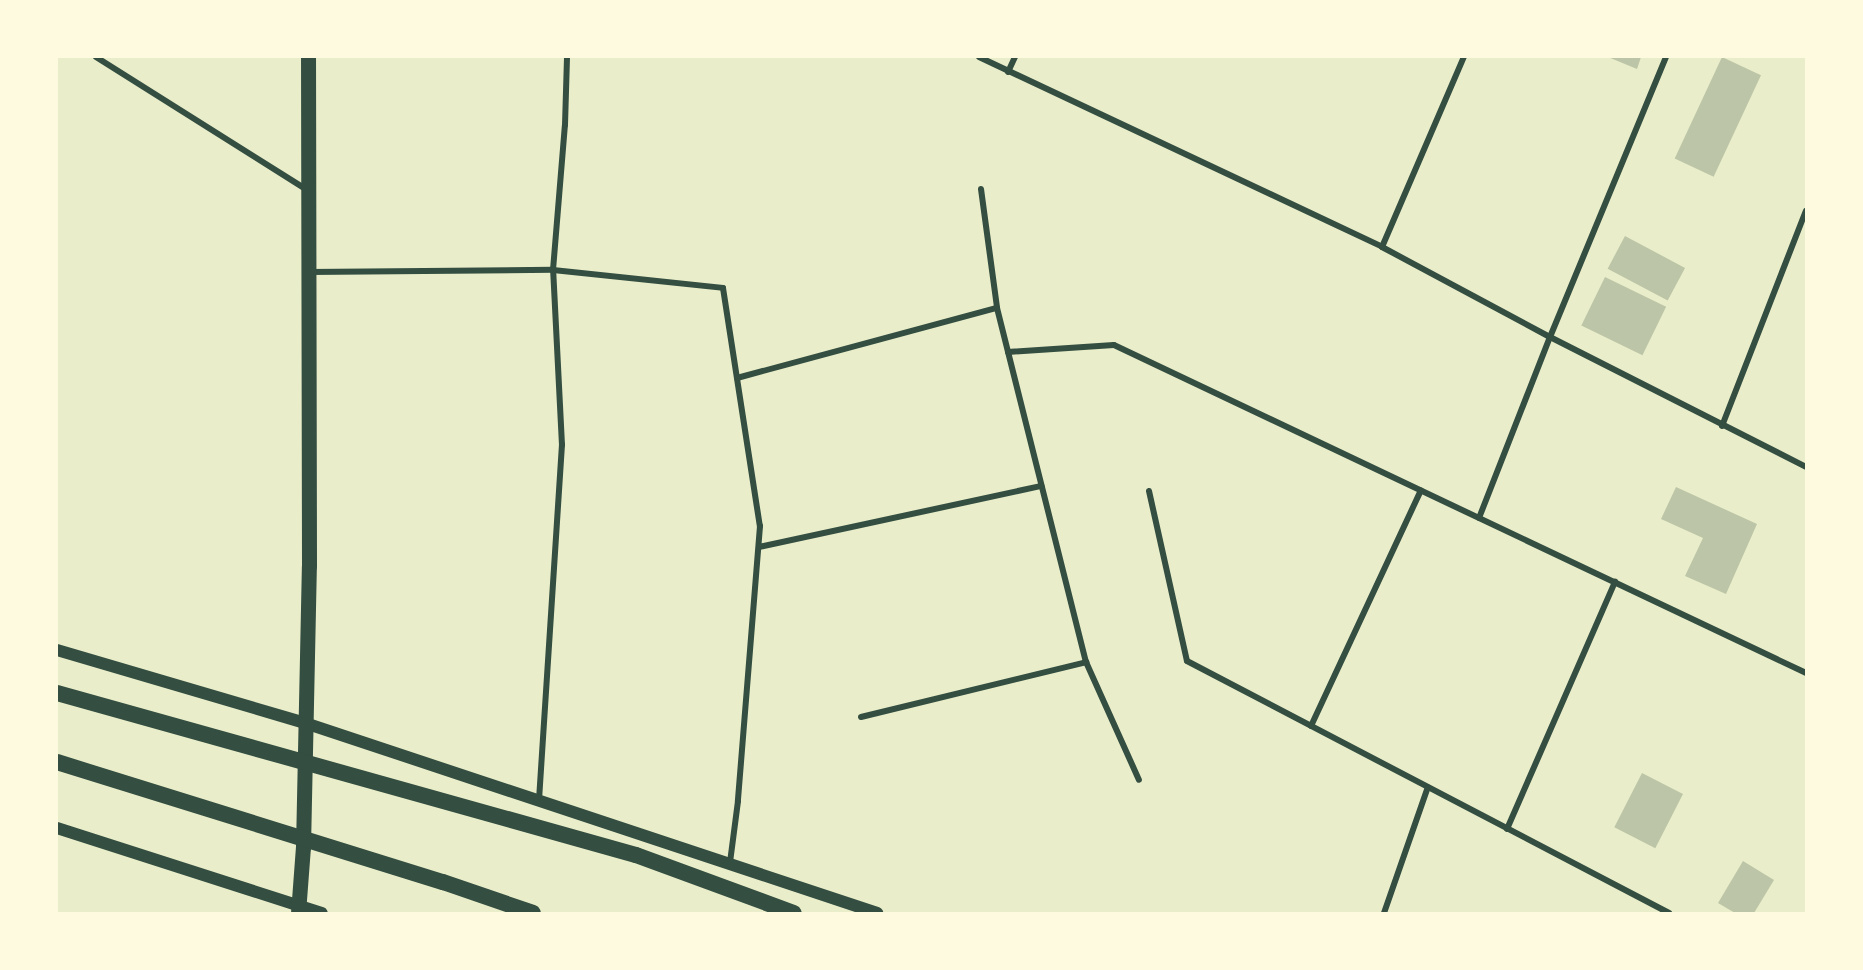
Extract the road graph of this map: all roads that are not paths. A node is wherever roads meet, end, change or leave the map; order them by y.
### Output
1 (96, 57) edge
2 (308, 57) edge
3 (567, 57) edge
4 (979, 57) edge
5 (1015, 57) edge
6 (1464, 57) edge
7 (1666, 57) edge
8 (1008, 72) junction
9 (981, 189) dead end
10 (309, 190) junction
11 (1806, 211) edge
12 (1382, 247) junction
13 (553, 270) junction
14 (309, 272) junction
15 (996, 308) junction
16 (1550, 337) junction
17 (1008, 352) junction
18 (737, 378) junction
19 (1722, 426) junction
20 (1806, 467) edge
21 (1042, 486) junction
22 (1421, 490) junction
23 (1149, 491) dead end
24 (1479, 518) junction
25 (759, 547) junction
26 (1615, 582) junction
27 (57, 650) edge
28 (1086, 662) junction
29 (1806, 673) edge
30 (57, 693) edge
31 (861, 717) dead end
32 (305, 723) junction
33 (1311, 726) junction
34 (57, 762) edge
35 (1139, 780) dead end
36 (1428, 787) junction
37 (539, 800) junction
38 (57, 828) edge
39 (1508, 829) junction
40 (730, 863) junction
41 (298, 909) edge
42 (322, 913) edge
43 (533, 913) edge
44 (794, 913) edge
45 (877, 913) edge
46 (1384, 913) edge
47 (1669, 913) edge

1 - 10 street
2 - 10 main road
3 - 13 street
4 - 8 street
5 - 8 street
6 - 12 street
7 - 16 street
8 - 12 street
9 - 15 street
10 - 14 main road
11 - 19 street
12 - 16 street
13 - 14 street
13 - 18 street
13 - 37 street
14 - 32 main road
15 - 17 street
15 - 18 street
16 - 19 street
16 - 24 street
17 - 21 street
17 - 22 street
18 - 25 street
19 - 20 street
21 - 25 street
21 - 28 street
22 - 24 street
22 - 33 street
23 - 33 street
24 - 26 street
25 - 40 street
26 - 29 street
26 - 39 street
27 - 32 main road
28 - 31 street
28 - 35 street
30 - 44 highway
32 - 37 main road
32 - 41 main road
33 - 36 street
34 - 43 highway
36 - 39 street
36 - 46 street
37 - 40 main road
38 - 41 main road
39 - 47 street
40 - 45 main road
41 - 42 main road

